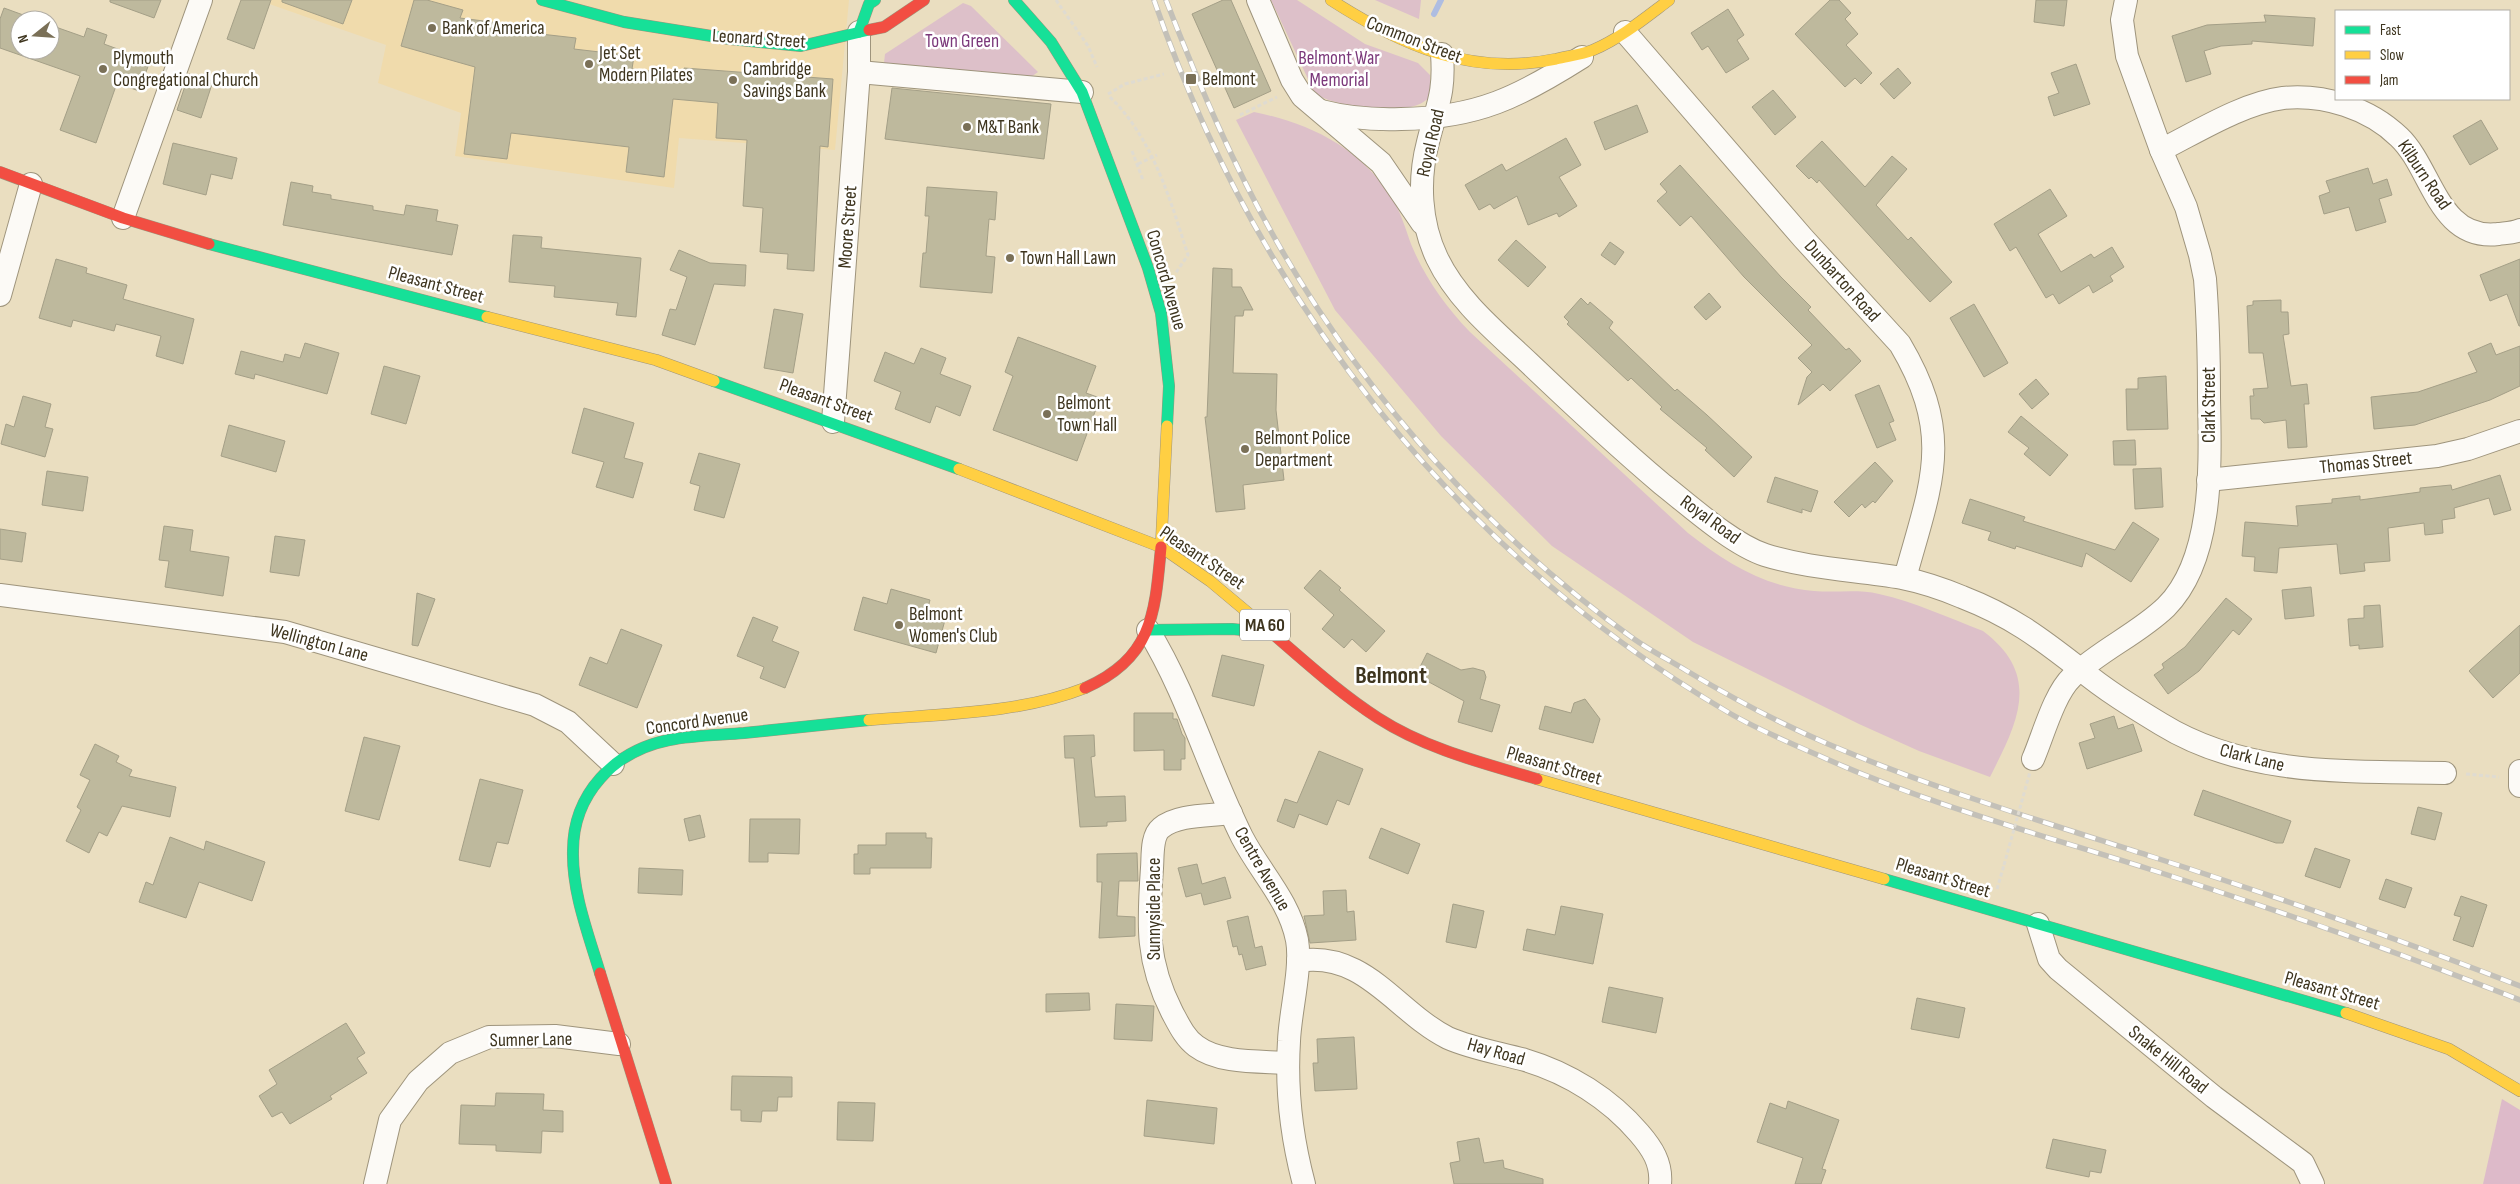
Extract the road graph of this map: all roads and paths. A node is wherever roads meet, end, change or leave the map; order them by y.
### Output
1 (201, 0) edge
2 (542, 0) edge
3 (875, 0) edge
4 (924, 0) edge
5 (1014, 0) edge
6 (1056, 0) edge
7 (1258, 0) edge
8 (1331, 0) edge
9 (1669, 0) edge
10 (2126, 0) edge
11 (859, 32) junction
12 (1625, 32) junction
13 (1591, 50) junction
14 (1442, 54) junction
15 (1098, 70) dead end
16 (858, 72) junction
17 (1164, 74) dead end
18 (1104, 86) dead end
19 (1117, 88) dead end
20 (1082, 92) junction
21 (1277, 97) dead end
22 (1316, 109) junction
23 (1240, 115) dead end
24 (1436, 119) junction
25 (2161, 150) junction
26 (1155, 156) junction
27 (1138, 164) dead end
28 (0, 172) edge
29 (31, 184) junction
30 (123, 218) junction
31 (2520, 230) edge
32 (1427, 232) junction
33 (1174, 276) dead end
34 (0, 295) edge
35 (833, 422) junction
36 (2520, 431) edge
37 (2208, 480) junction
38 (1161, 547) junction
39 (1905, 578) junction
40 (0, 595) edge
41 (1148, 630) junction
42 (1274, 633) junction
43 (2081, 670) junction
44 (613, 764) junction
45 (2031, 765) joint
46 (2520, 771) edge
47 (2445, 773) joint
48 (2520, 778) edge
49 (2520, 786) edge
50 (1231, 813) junction
51 (2004, 865) dead end
52 (2038, 924) junction
53 (1298, 960) junction
54 (620, 1044) junction
55 (1288, 1063) junction
56 (2520, 1091) edge
57 (375, 1184) edge
58 (666, 1184) edge
59 (1304, 1184) edge
60 (1660, 1184) edge
61 (2313, 1184) edge

1 - 30 street
2 - 11 main road, Leonard Street
3 - 11 main road
4 - 11 main road, Leonard Street
5 - 20 main road, Concord Avenue
6 - 15 path
7 - 22 street
8 - 14 main road, Common Street
9 - 12 main road, Common Street
10 - 25 street, Clark Street
11 - 16 street, Moore Street
12 - 13 main road, Common Street
12 - 39 street, Dunbarton Road
13 - 14 main road, Common Street
13 - 24 street, Common Street
14 - 24 street, Royal Road
16 - 20 street
16 - 35 street, Moore Street
17 - 19 path
18 - 26 path
20 - 38 main road, Concord Avenue
21 - 23 path
22 - 24 street, Common Street
22 - 32 street, Royal Road
24 - 32 street, Royal Road
25 - 31 street, Kilburn Road
25 - 37 street, Clark Street
26 - 27 path
26 - 33 path
28 - 29 main road, Pleasant Street / MA 60
29 - 30 main road, Pleasant Street / MA 60
29 - 34 street
30 - 35 main road, Pleasant Street / MA 60
32 - 39 street, Royal Road
35 - 38 main road, Pleasant Street / MA 60
36 - 37 street, Thomas Street
37 - 43 street, Clark Street
38 - 41 main road, Concord Avenue
38 - 42 main road, Pleasant Street / MA 60
39 - 43 street, Royal Road
40 - 44 street, Wellington Lane
41 - 42 main road
41 - 44 main road, Concord Avenue
41 - 50 street, Centre Avenue
42 - 52 main road, Pleasant Street / MA 60
43 - 45 street, Clark Street
43 - 47 street, Clark Lane
44 - 54 main road, Concord Avenue
45 - 51 path, bridge
46 - 48 street
47 - 48 path
48 - 49 street
50 - 53 street, Centre Avenue
50 - 55 street, Sunnyside Place
52 - 56 main road, Pleasant Street / MA 60
52 - 61 street, Snake Hill Road
53 - 55 street, Centre Avenue
53 - 60 street, Hay Road
54 - 57 street, Sumner Lane
54 - 58 main road, Concord Avenue
55 - 59 street, Centre Avenue

